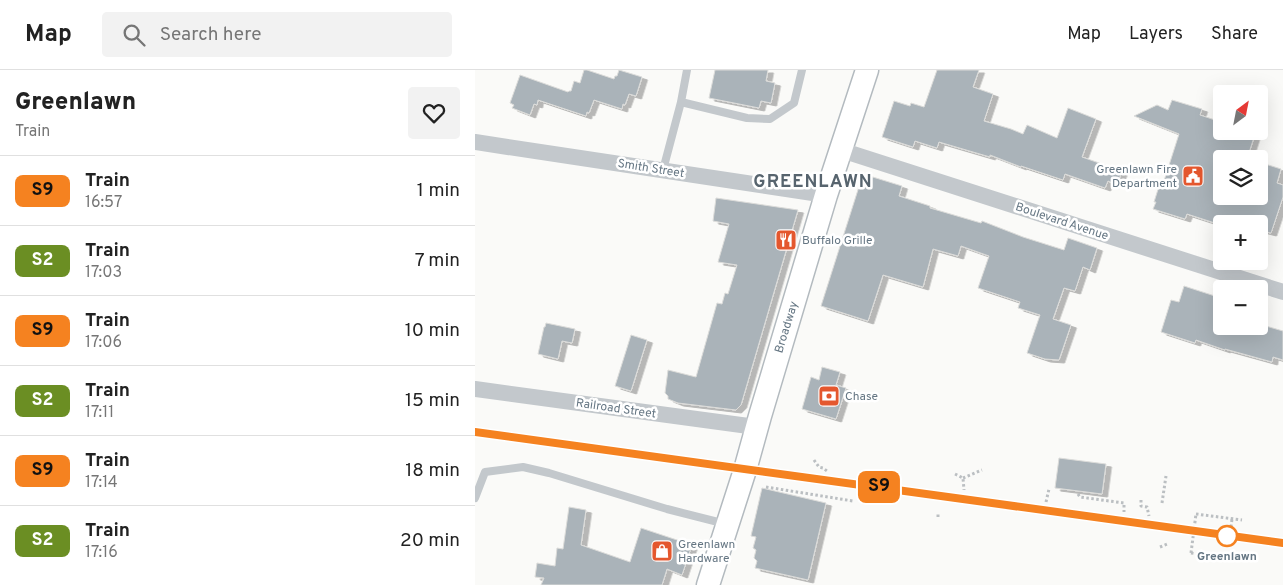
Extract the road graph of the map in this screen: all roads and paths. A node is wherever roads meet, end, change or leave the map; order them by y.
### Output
1 (687, 70) edge
2 (802, 70) edge
3 (867, 70) edge
4 (681, 102) junction
5 (475, 142) edge
6 (841, 150) junction
7 (663, 170) junction
8 (826, 195) junction
9 (1283, 292) edge
10 (475, 389) edge
11 (756, 427) junction
12 (814, 460) dead end
13 (981, 470) dead end
14 (827, 471) dead end
15 (955, 474) dead end
16 (1166, 476) dead end
17 (963, 478) junction
18 (766, 487) dead end
19 (1049, 489) dead end
20 (964, 490) dead end
21 (1078, 494) dead end
22 (475, 498) edge
23 (1141, 500) dead end
24 (853, 501) dead end
25 (1046, 502) dead end
26 (1162, 503) dead end
27 (938, 512) dead end
28 (1123, 512) dead end
29 (1149, 516) dead end
30 (938, 517) dead end
31 (1232, 519) junction
32 (1242, 520) dead end
33 (728, 524) junction
34 (1231, 527) dead end
35 (1167, 544) dead end
36 (1160, 547) dead end
37 (1228, 552) dead end
38 (1228, 558) junction
39 (1237, 560) dead end
40 (708, 585) edge

1 - 4 lane
2 - 4 lane
3 - 6 main road, Broadway
4 - 7 lane
5 - 7 street, Smith Street
6 - 8 main road, Broadway
6 - 9 street, Boulevard Avenue
7 - 8 street, Smith Street
8 - 11 main road, Broadway
10 - 11 street, Railroad Street
11 - 33 main road, Broadway
12 - 14 path
13 - 17 path
15 - 17 path
16 - 26 path
17 - 20 path
18 - 24 path
19 - 25 path
21 - 28 path
22 - 33 lane
23 - 29 path
27 - 30 path
31 - 32 path
31 - 34 path
31 - 38 path, bridge
33 - 40 main road, Broadway
35 - 36 path
37 - 38 path
38 - 39 path

